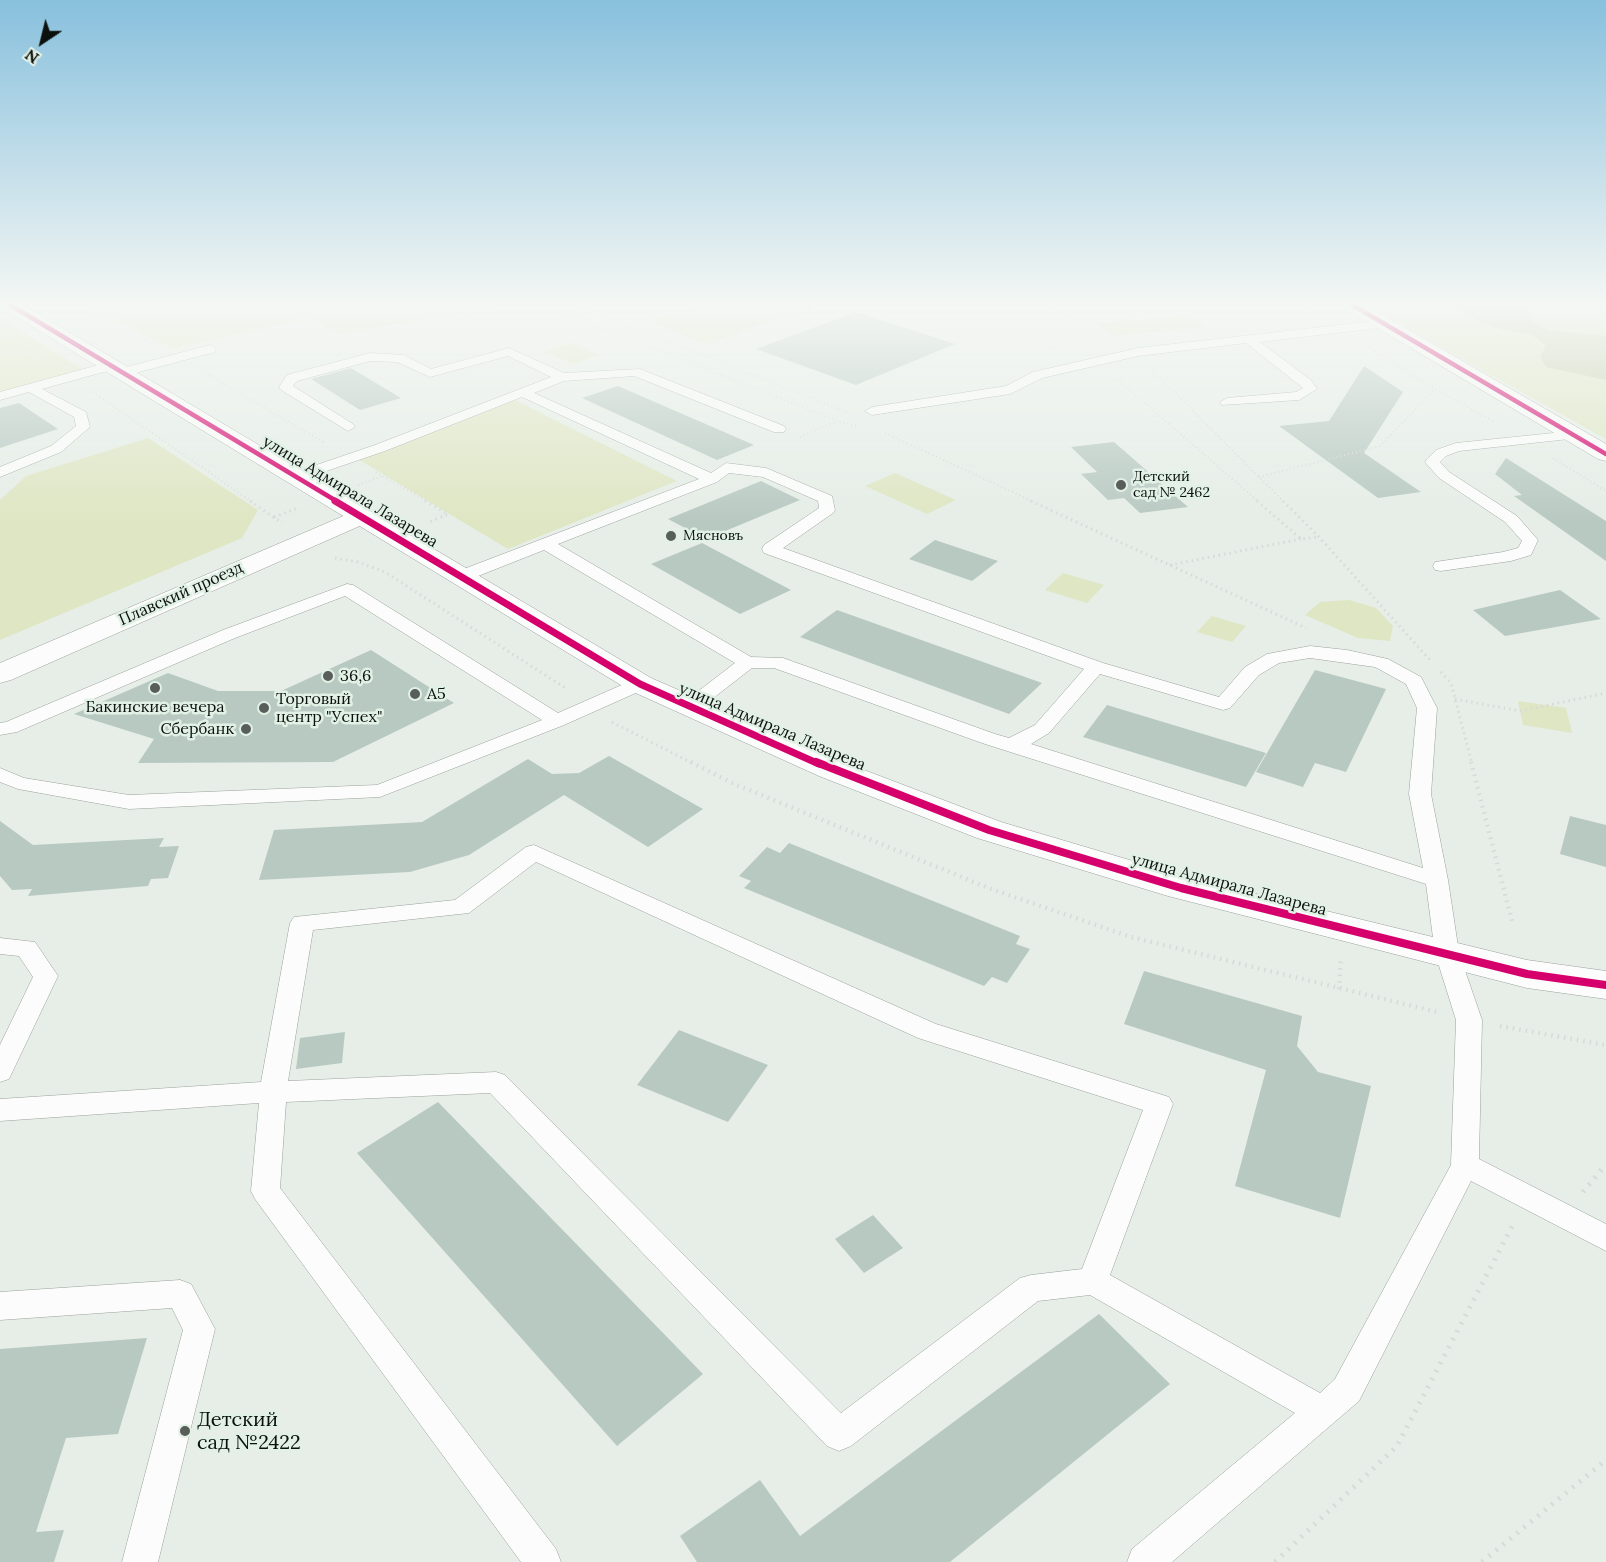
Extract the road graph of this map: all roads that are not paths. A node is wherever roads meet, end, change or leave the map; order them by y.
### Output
1 (84, 376) edge
2 (131, 376) edge
3 (300, 376) edge
4 (578, 376) edge
5 (645, 376) edge
6 (1036, 376) edge
7 (1298, 376) edge
8 (1472, 376) edge
9 (562, 377) joint
10 (31, 388) junction
11 (523, 393) junction
12 (0, 396) edge
13 (1227, 402) dead end
14 (872, 411) dead end
15 (348, 427) dead end
16 (779, 429) dead end
17 (1573, 435) junction
18 (1606, 454) edge
19 (0, 472) edge
20 (297, 476) junction
21 (712, 479) junction
22 (362, 516) junction
23 (546, 544) junction
24 (1441, 566) dead end
25 (462, 576) junction
26 (747, 663) junction
27 (1096, 667) junction
28 (0, 674) edge
29 (640, 684) junction
30 (691, 706) junction
31 (556, 721) junction
32 (0, 729) edge
33 (1010, 744) junction
34 (0, 774) edge
35 (1437, 880) junction
36 (0, 946) edge
37 (1447, 953) junction
38 (1606, 985) edge
39 (0, 1072) edge
40 (273, 1092) junction
41 (0, 1110) edge
42 (1465, 1166) junction
43 (1606, 1238) edge
44 (1093, 1281) junction
45 (0, 1306) edge
46 (1321, 1411) junction
47 (140, 1562) edge
48 (543, 1562) edge
49 (1145, 1562) edge

1 - 10 lane
2 - 20 street, улица Адмирала Лазарева
3 - 15 lane
4 - 9 lane
5 - 16 lane
6 - 14 lane
7 - 13 lane
8 - 17 street
9 - 11 lane
10 - 12 lane
10 - 19 lane
11 - 20 lane
11 - 21 lane
17 - 18 street
17 - 24 lane
20 - 22 street, улица Адмирала Лазарева
21 - 23 lane
21 - 27 lane
22 - 25 street, улица Адмирала Лазарева
22 - 28 street, Плавский проезд
23 - 25 lane
23 - 26 lane
25 - 29 street, улица Адмирала Лазарева
26 - 30 lane
26 - 33 lane
27 - 33 lane
27 - 35 lane
29 - 30 street, улица Адмирала Лазарева
29 - 31 lane
30 - 37 street, улица Адмирала Лазарева
31 - 32 lane
31 - 34 lane
33 - 35 lane
35 - 37 lane
36 - 39 lane
37 - 38 street, улица Адмирала Лазарева
37 - 42 lane
40 - 41 lane
40 - 44 lane
40 - 44 lane
40 - 48 lane
42 - 43 lane
42 - 46 lane
44 - 46 lane
45 - 47 lane
46 - 49 lane

